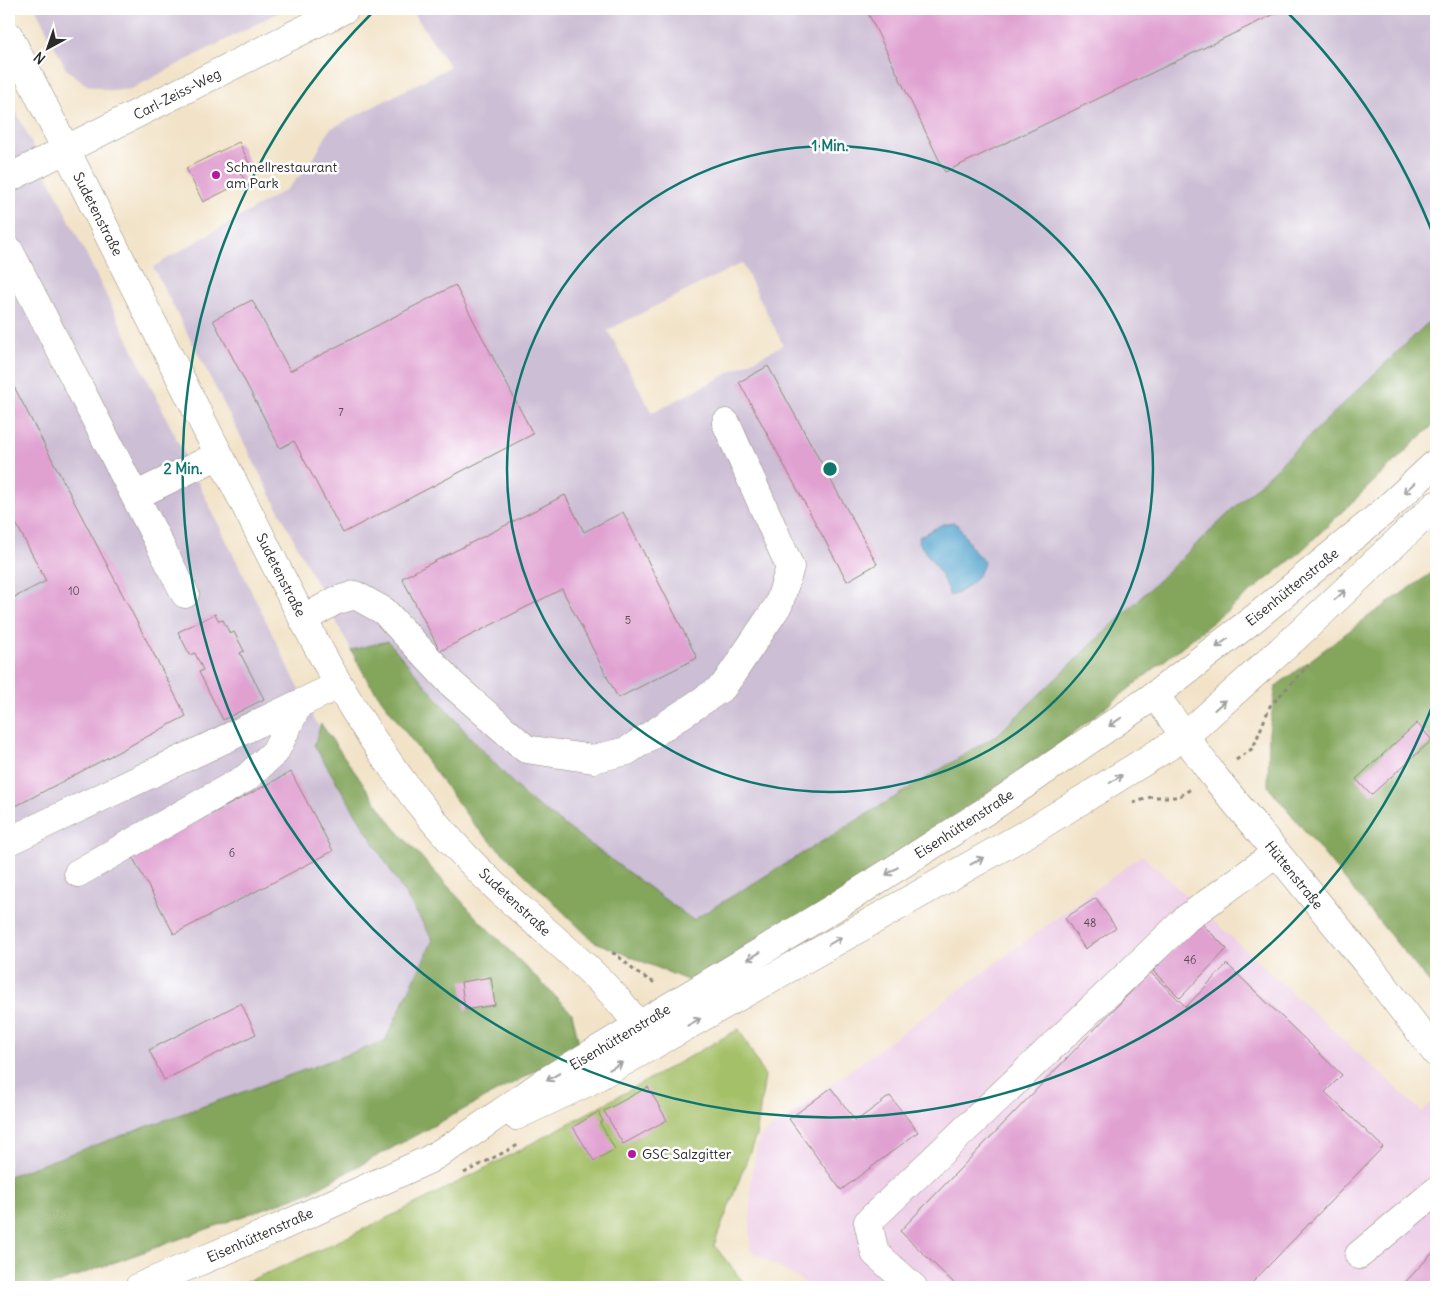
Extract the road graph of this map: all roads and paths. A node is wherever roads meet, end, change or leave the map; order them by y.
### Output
1 (345, 9) edge
2 (9, 36) edge
3 (66, 149) junction
4 (9, 178) edge
5 (9, 250) edge
6 (726, 423) dead end
7 (219, 455) junction
8 (1436, 463) edge
9 (135, 496) junction
10 (1436, 505) edge
11 (185, 594) dead end
12 (304, 619) junction
13 (1309, 665) dead end
14 (340, 685) junction
15 (1155, 695) junction
16 (297, 707) junction
17 (1184, 737) junction
18 (1213, 775) junction
19 (9, 841) edge
20 (1276, 852) junction
21 (78, 872) dead end
22 (607, 953) dead end
23 (691, 995) junction
24 (646, 1036) junction
25 (1436, 1052) edge
26 (1436, 1191) edge
27 (1359, 1255) dead end
28 (139, 1287) edge
29 (913, 1287) edge

1 - 3 street, Carl-Zeiss-Weg
2 - 3 street, Sudetenstraße
3 - 4 street, Carl-Zeiss-Weg
3 - 7 street, Sudetenstraße
5 - 9 street
6 - 12 street
7 - 9 street
7 - 12 street, Sudetenstraße
8 -> 15 street, Eisenhüttenstraße
9 - 11 street
17 -> 10 street, Eisenhüttenstraße
12 - 14 street, Sudetenstraße
13 - 18 path
14 - 16 street
14 - 24 street, Sudetenstraße
15 - 17 street, Hüttenstraße
15 -> 23 street, Eisenhüttenstraße
16 - 19 street
16 - 21 street
17 - 18 street, Hüttenstraße
24 -> 17 street, Eisenhüttenstraße
18 - 20 street, Hüttenstraße
20 - 25 street, Hüttenstraße
20 - 29 street
22 - 23 path
23 - 24 street, Eisenhüttenstraße
24 - 28 street, Eisenhüttenstraße
26 - 27 street

